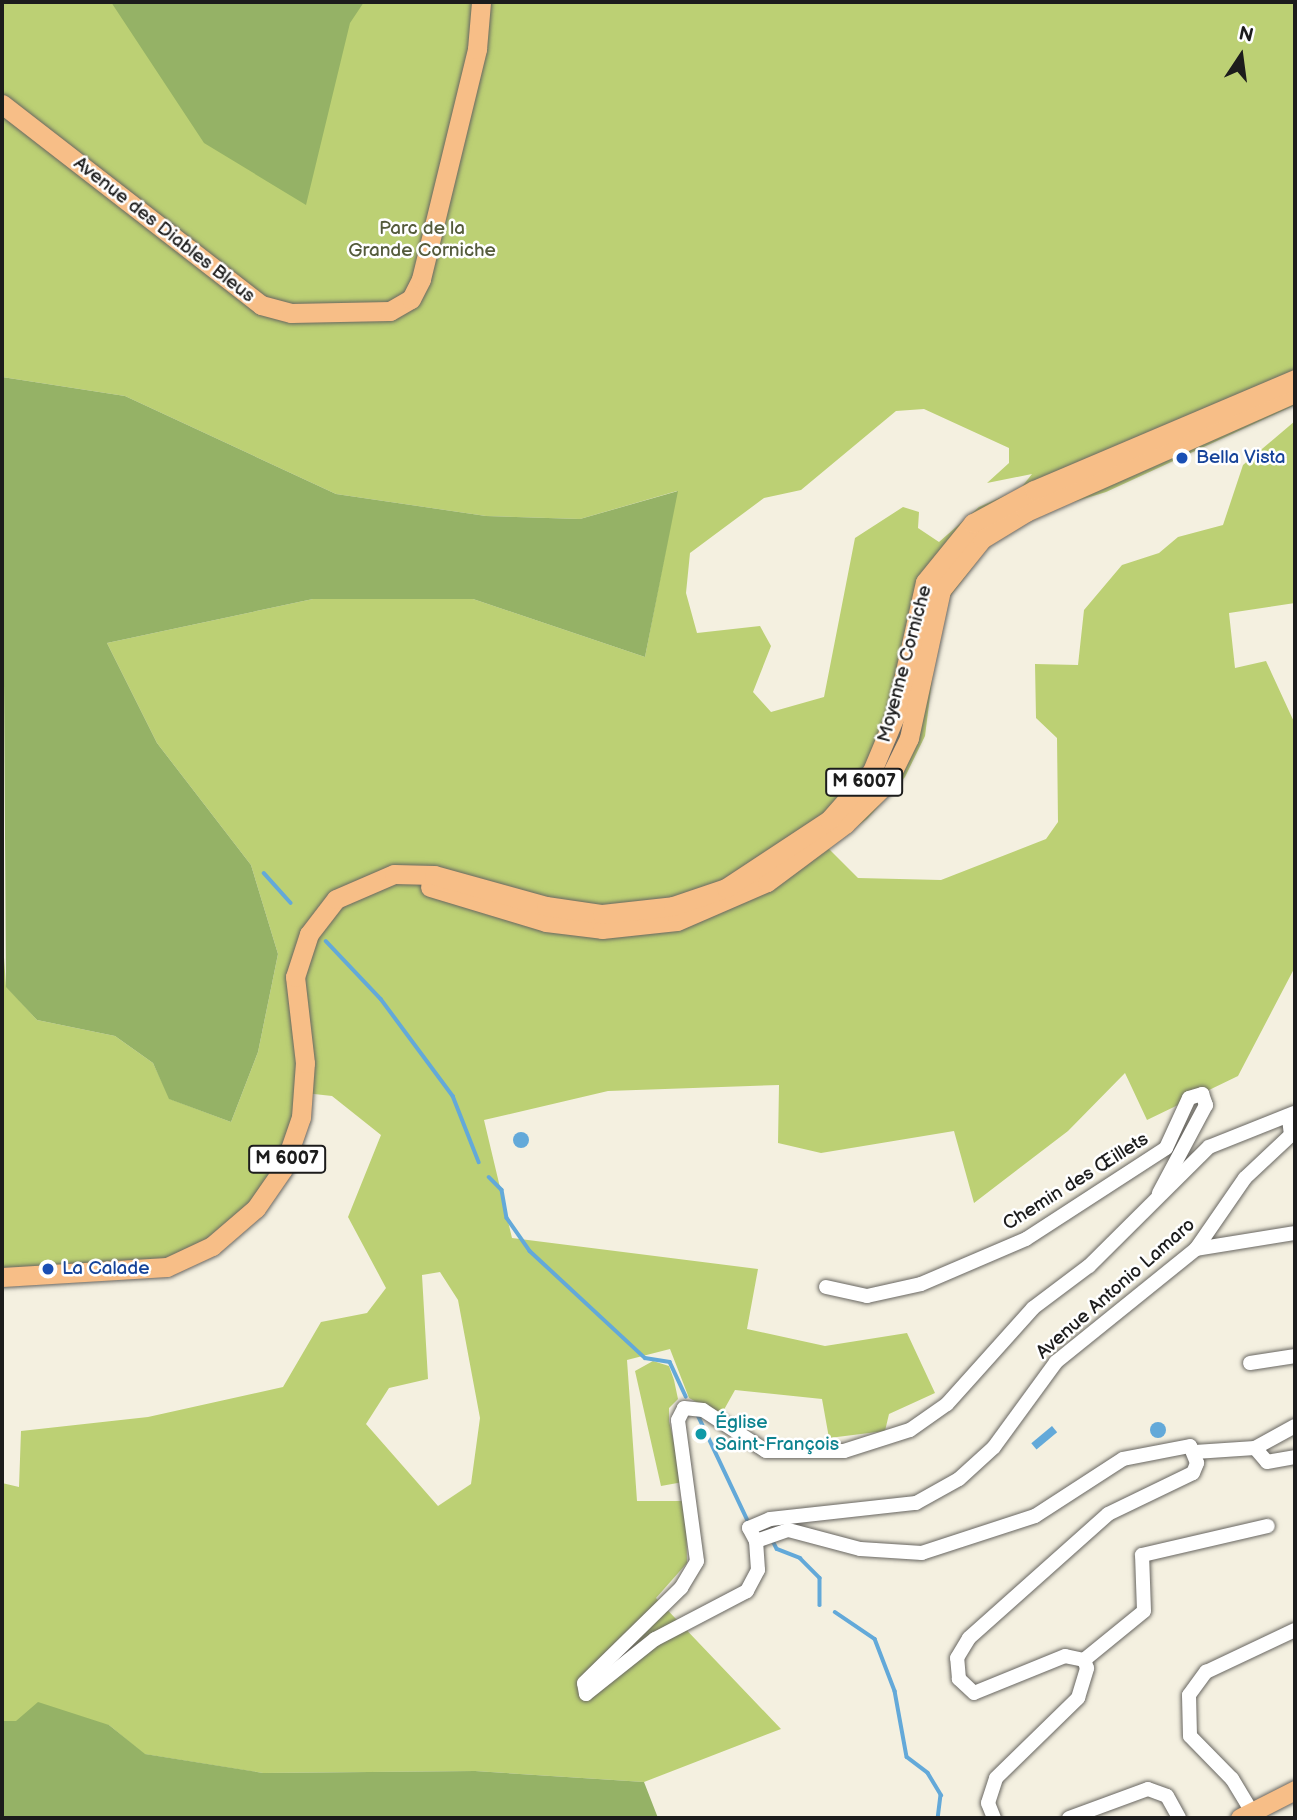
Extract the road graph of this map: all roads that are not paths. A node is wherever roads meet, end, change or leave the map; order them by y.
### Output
1 (481, 2) edge
2 (2, 104) edge
3 (1295, 379) edge
4 (1295, 393) edge
5 (913, 631) junction
6 (918, 699) junction
7 (829, 820) junction
8 (303, 951) junction
9 (1292, 1115) edge
10 (1159, 1201) junction
11 (1295, 1233) edge
12 (1196, 1249) junction
13 (2, 1277) edge
14 (826, 1287) dead end
15 (1295, 1356) edge
16 (1250, 1363) dead end
17 (1295, 1426) edge
18 (1255, 1448) junction
19 (1195, 1452) junction
20 (1295, 1457) edge
21 (1268, 1526) dead end
22 (756, 1541) junction
23 (1295, 1630) edge
24 (1084, 1660) junction
25 (1295, 1790) edge
26 (1246, 1815) edge
27 (994, 1818) edge
28 (1069, 1818) edge
29 (1179, 1818) edge

1 - 2 main road, Avenue des Diables Bleus
3 - 5 main road, Moyenne Corniche / M 6007
4 - 6 main road, Moyenne Corniche / M 6007
5 - 6 main road
5 - 7 main road, Moyenne Corniche / M 6007
6 - 7 main road
6 - 8 main road, Moyenne Corniche / M 6007
7 - 8 main road, Moyenne Corniche / M 6007
8 - 13 main road, Moyenne Corniche / M 6007
9 - 10 street
9 - 12 street, Avenue Antonio Lamaro
10 - 14 street, Chemin des Œillets
10 - 22 street
11 - 12 street
12 - 22 street, Avenue Antonio Lamaro
15 - 16 street
17 - 18 street
18 - 19 street
18 - 20 street
19 - 22 street
19 - 24 street
21 - 24 street
23 - 26 street
24 - 27 street
25 - 26 main road
28 - 29 street

